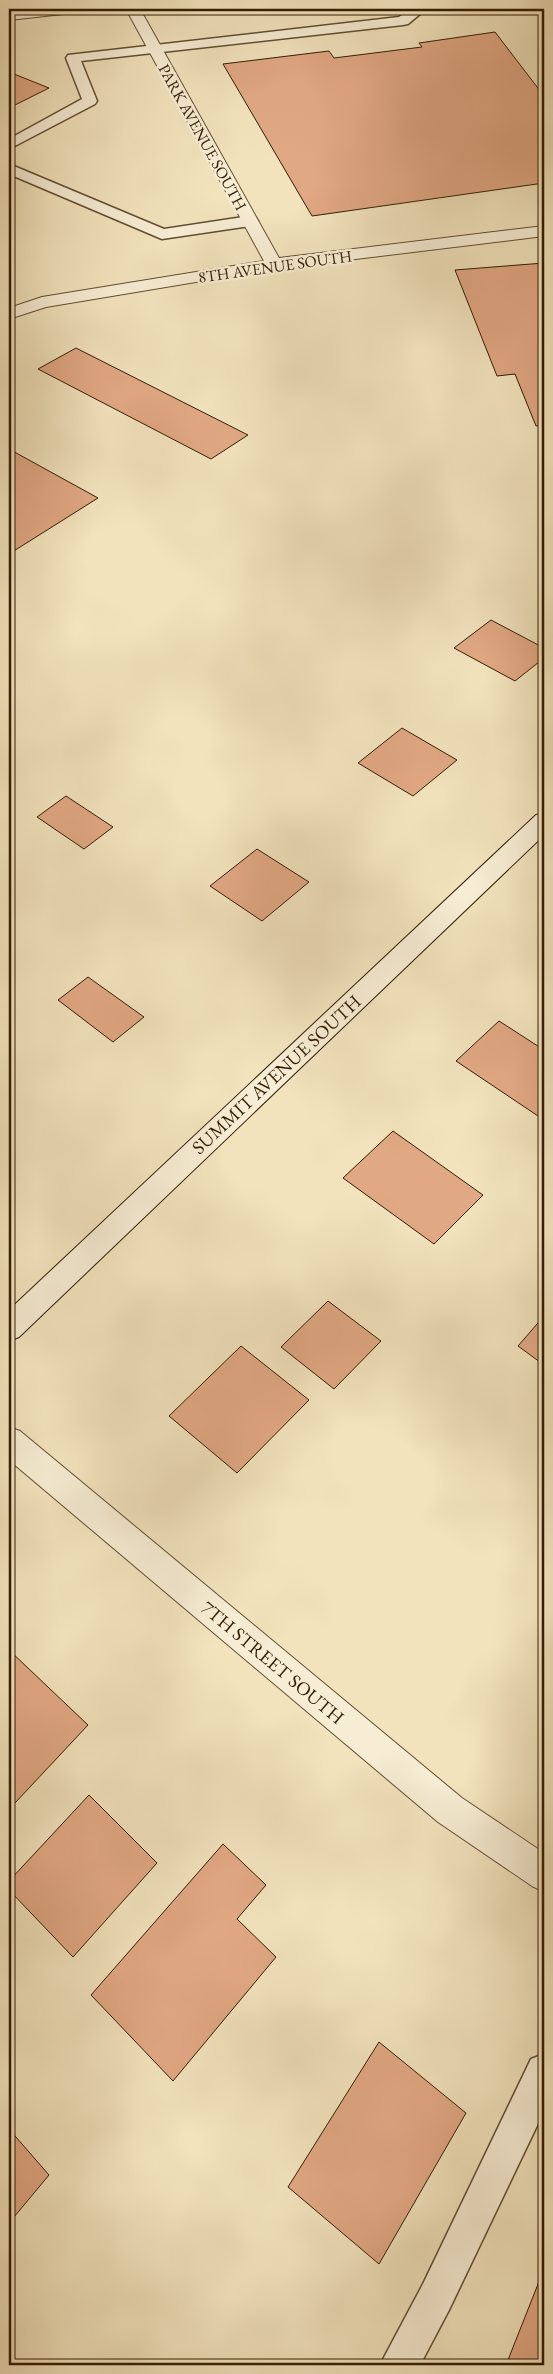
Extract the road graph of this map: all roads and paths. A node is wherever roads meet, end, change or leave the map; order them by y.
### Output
1 (72, 9) edge
2 (133, 9) edge
3 (419, 9) edge
4 (9, 16) edge
5 (154, 48) junction
6 (9, 145) edge
7 (9, 169) edge
8 (250, 222) junction
9 (544, 231) edge
10 (274, 264) junction
11 (9, 314) edge
12 (544, 821) edge
13 (9, 1328) edge
14 (9, 1441) edge
15 (544, 1874) edge
16 (544, 2072) edge
17 (399, 2365) edge

1 - 4 street
2 - 5 street, PARK AVENUE SOUTH
3 - 5 lane
5 - 6 lane
5 - 8 street, PARK AVENUE SOUTH
7 - 8 lane
8 - 10 street, PARK AVENUE SOUTH
9 - 10 street, 8TH AVENUE SOUTH
10 - 11 street, 8TH AVENUE SOUTH
12 - 13 street, SUMMIT AVENUE SOUTH
14 - 15 street, 7TH STREET SOUTH
16 - 17 lane

